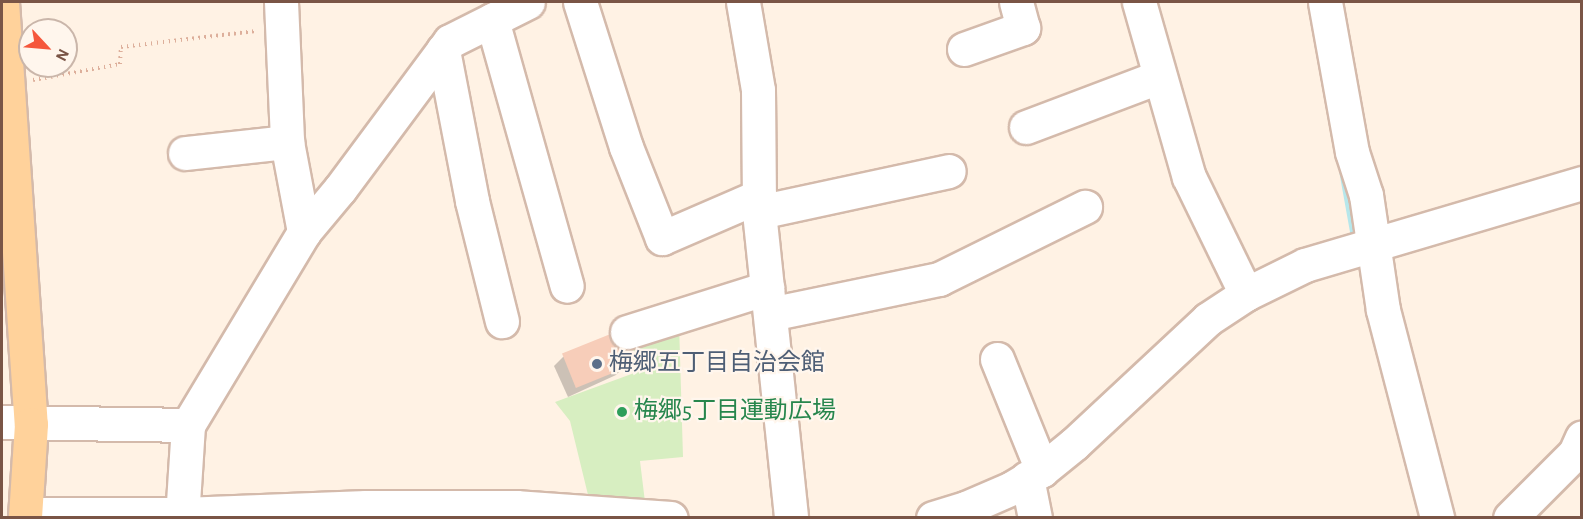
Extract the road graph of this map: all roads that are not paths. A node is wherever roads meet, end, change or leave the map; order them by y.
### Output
1 (2, 2) edge
2 (528, 2) edge
3 (580, 2) edge
4 (743, 2) edge
5 (1016, 2) edge
6 (1139, 2) edge
7 (1325, 2) edge
8 (282, 14) edge
9 (492, 20) junction
10 (964, 49) dead end
11 (443, 50) junction
12 (1158, 77) junction
13 (1026, 127) dead end
14 (287, 142) junction
15 (185, 153) dead end
16 (949, 171) dead end
17 (1581, 183) edge
18 (759, 204) junction
19 (1085, 207) dead end
20 (304, 232) junction
21 (1375, 244) junction
22 (567, 286) dead end
23 (1246, 294) junction
24 (768, 301) junction
25 (502, 321) dead end
26 (627, 332) dead end
27 (997, 359) dead end
28 (16, 423) edge
29 (188, 425) junction
30 (1581, 437) edge
31 (1034, 474) junction
32 (366, 512) edge
33 (449, 512) edge
34 (967, 513) edge
35 (281, 514) edge
36 (25, 516) edge
37 (182, 516) edge
38 (671, 518) edge
39 (791, 518) edge
40 (933, 518) edge
41 (1035, 518) edge
42 (1437, 518) edge
43 (1510, 518) edge

1 - 28 main road
2 - 9 street
3 - 18 street
4 - 18 street
5 - 10 street
6 - 12 street
7 - 21 street
8 - 14 street
9 - 11 street
9 - 22 street
11 - 20 street
11 - 25 street
12 - 13 street
12 - 23 street
14 - 15 street
14 - 20 street
16 - 18 street
17 - 21 street
18 - 24 street
19 - 24 street
20 - 29 street
21 - 23 street
21 - 42 street
23 - 31 street
24 - 26 street
24 - 39 street
27 - 31 street
28 - 29 street
28 - 36 main road
29 - 37 street
30 - 43 street
31 - 34 street
31 - 41 street
32 - 33 street
32 - 35 street
33 - 38 street
34 - 40 street
35 - 37 street
36 - 37 street

